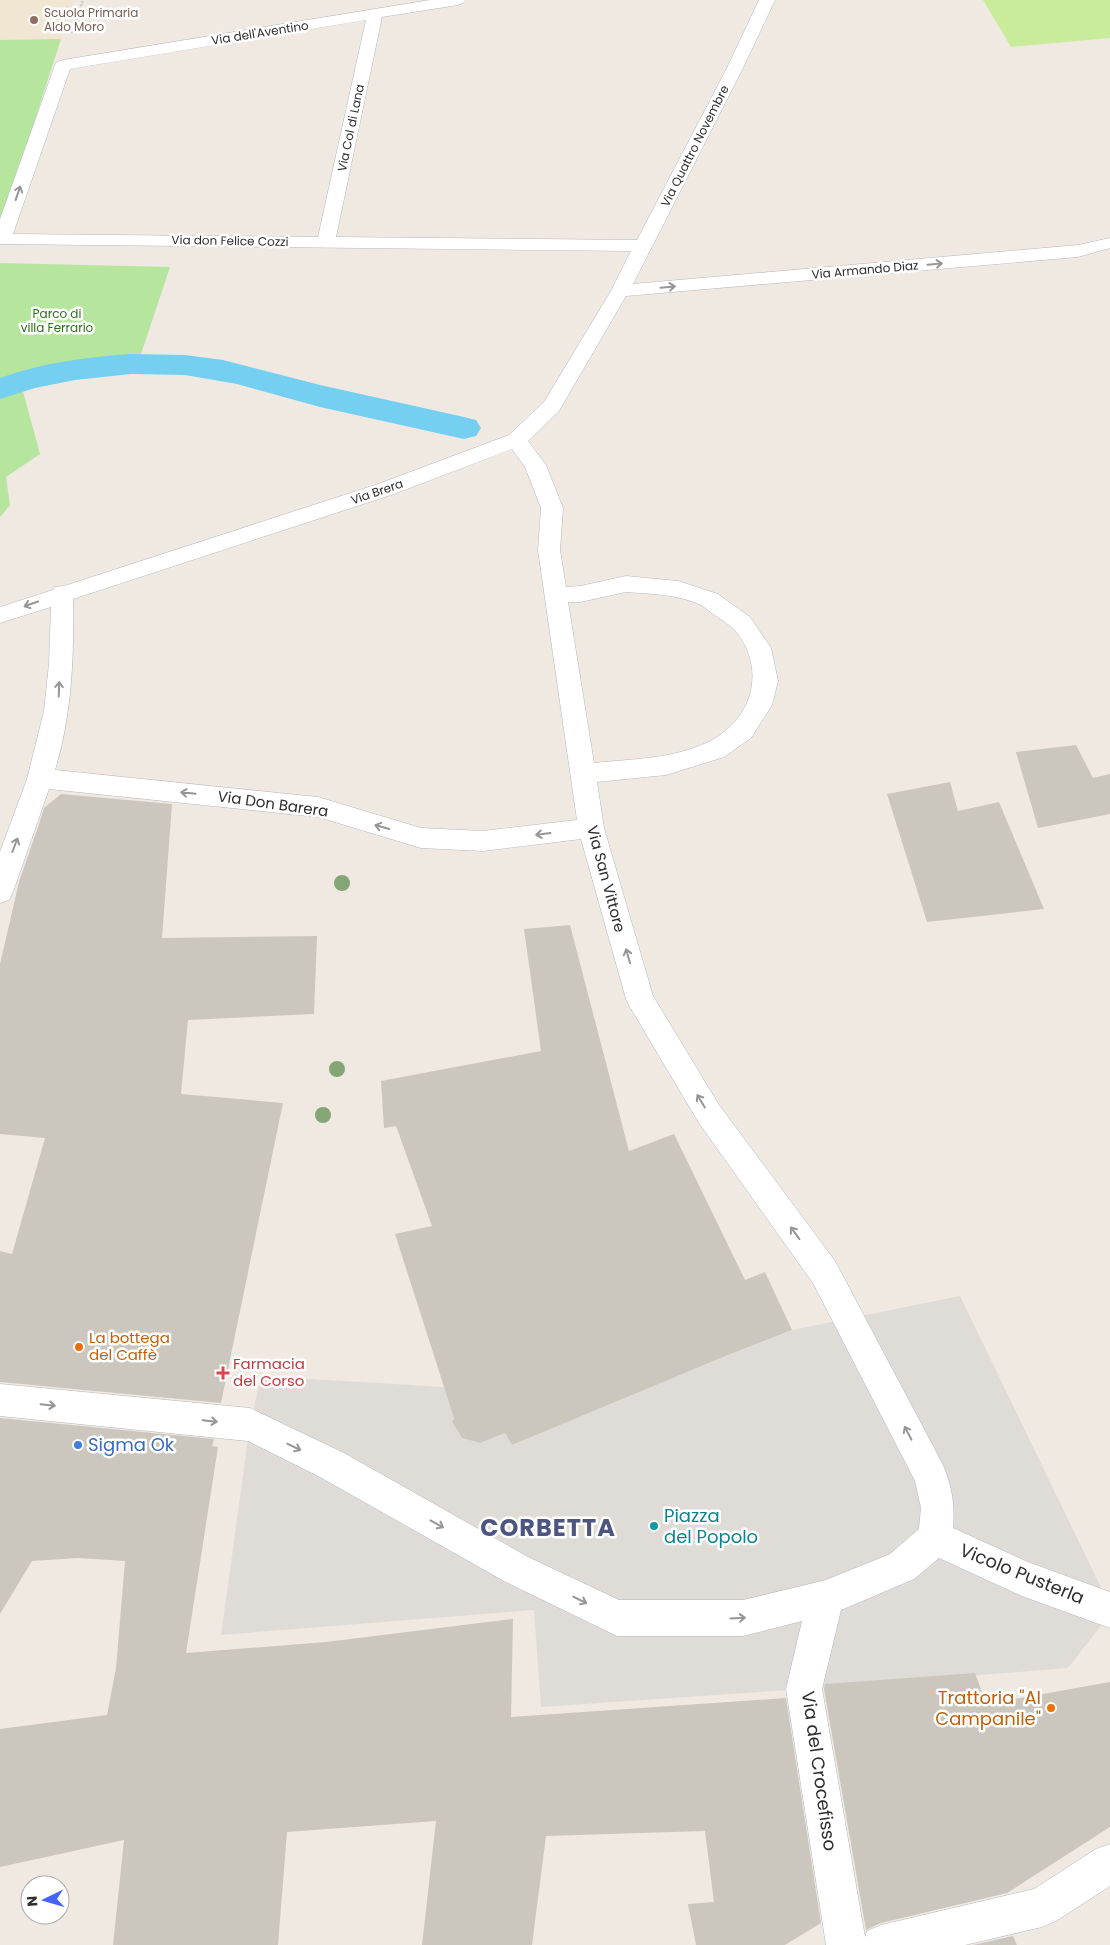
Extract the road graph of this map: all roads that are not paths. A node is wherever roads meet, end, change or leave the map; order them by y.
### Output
1 (458, 0) edge
2 (768, 0) edge
3 (375, 14) junction
4 (63, 65) joint
5 (326, 242) junction
6 (1110, 244) edge
7 (643, 246) junction
8 (620, 291) junction
9 (516, 440) junction
10 (62, 593) junction
11 (556, 595) junction
12 (0, 615) edge
13 (583, 774) junction
14 (41, 778) junction
15 (591, 828) junction
16 (0, 892) edge
17 (0, 1400) edge
18 (935, 1538) junction
19 (826, 1598) junction
20 (1110, 1610) edge
21 (1110, 1863) edge
22 (846, 1945) edge
23 (881, 1945) edge

1 - 3 street, Via dell'Aventino
2 - 7 street, Via Quattro Novembre
3 - 4 street, Via dell'Aventino
3 - 5 street, Via Col di Lana
5 -> 4 street, Via don Felice Cozzi
5 - 7 street, Via don Felice Cozzi
8 -> 6 street, Via Armando Diaz
7 - 8 street, Via Quattro Novembre
8 - 9 street, Via Brera
9 - 10 street, Via Brera
9 - 11 street, Via San Vittore
10 -> 12 street, Via Brera
14 -> 10 street
11 - 13 street, Via San Vittore
11 - 13 street
13 - 15 street, Via San Vittore
15 -> 14 street, Via Don Barera
16 -> 14 street
18 -> 15 street, Via San Vittore
17 -> 19 street
18 - 19 street
18 - 20 street, Vicolo Pusterla
19 - 22 street, Via del Crocefisso
21 - 23 street

